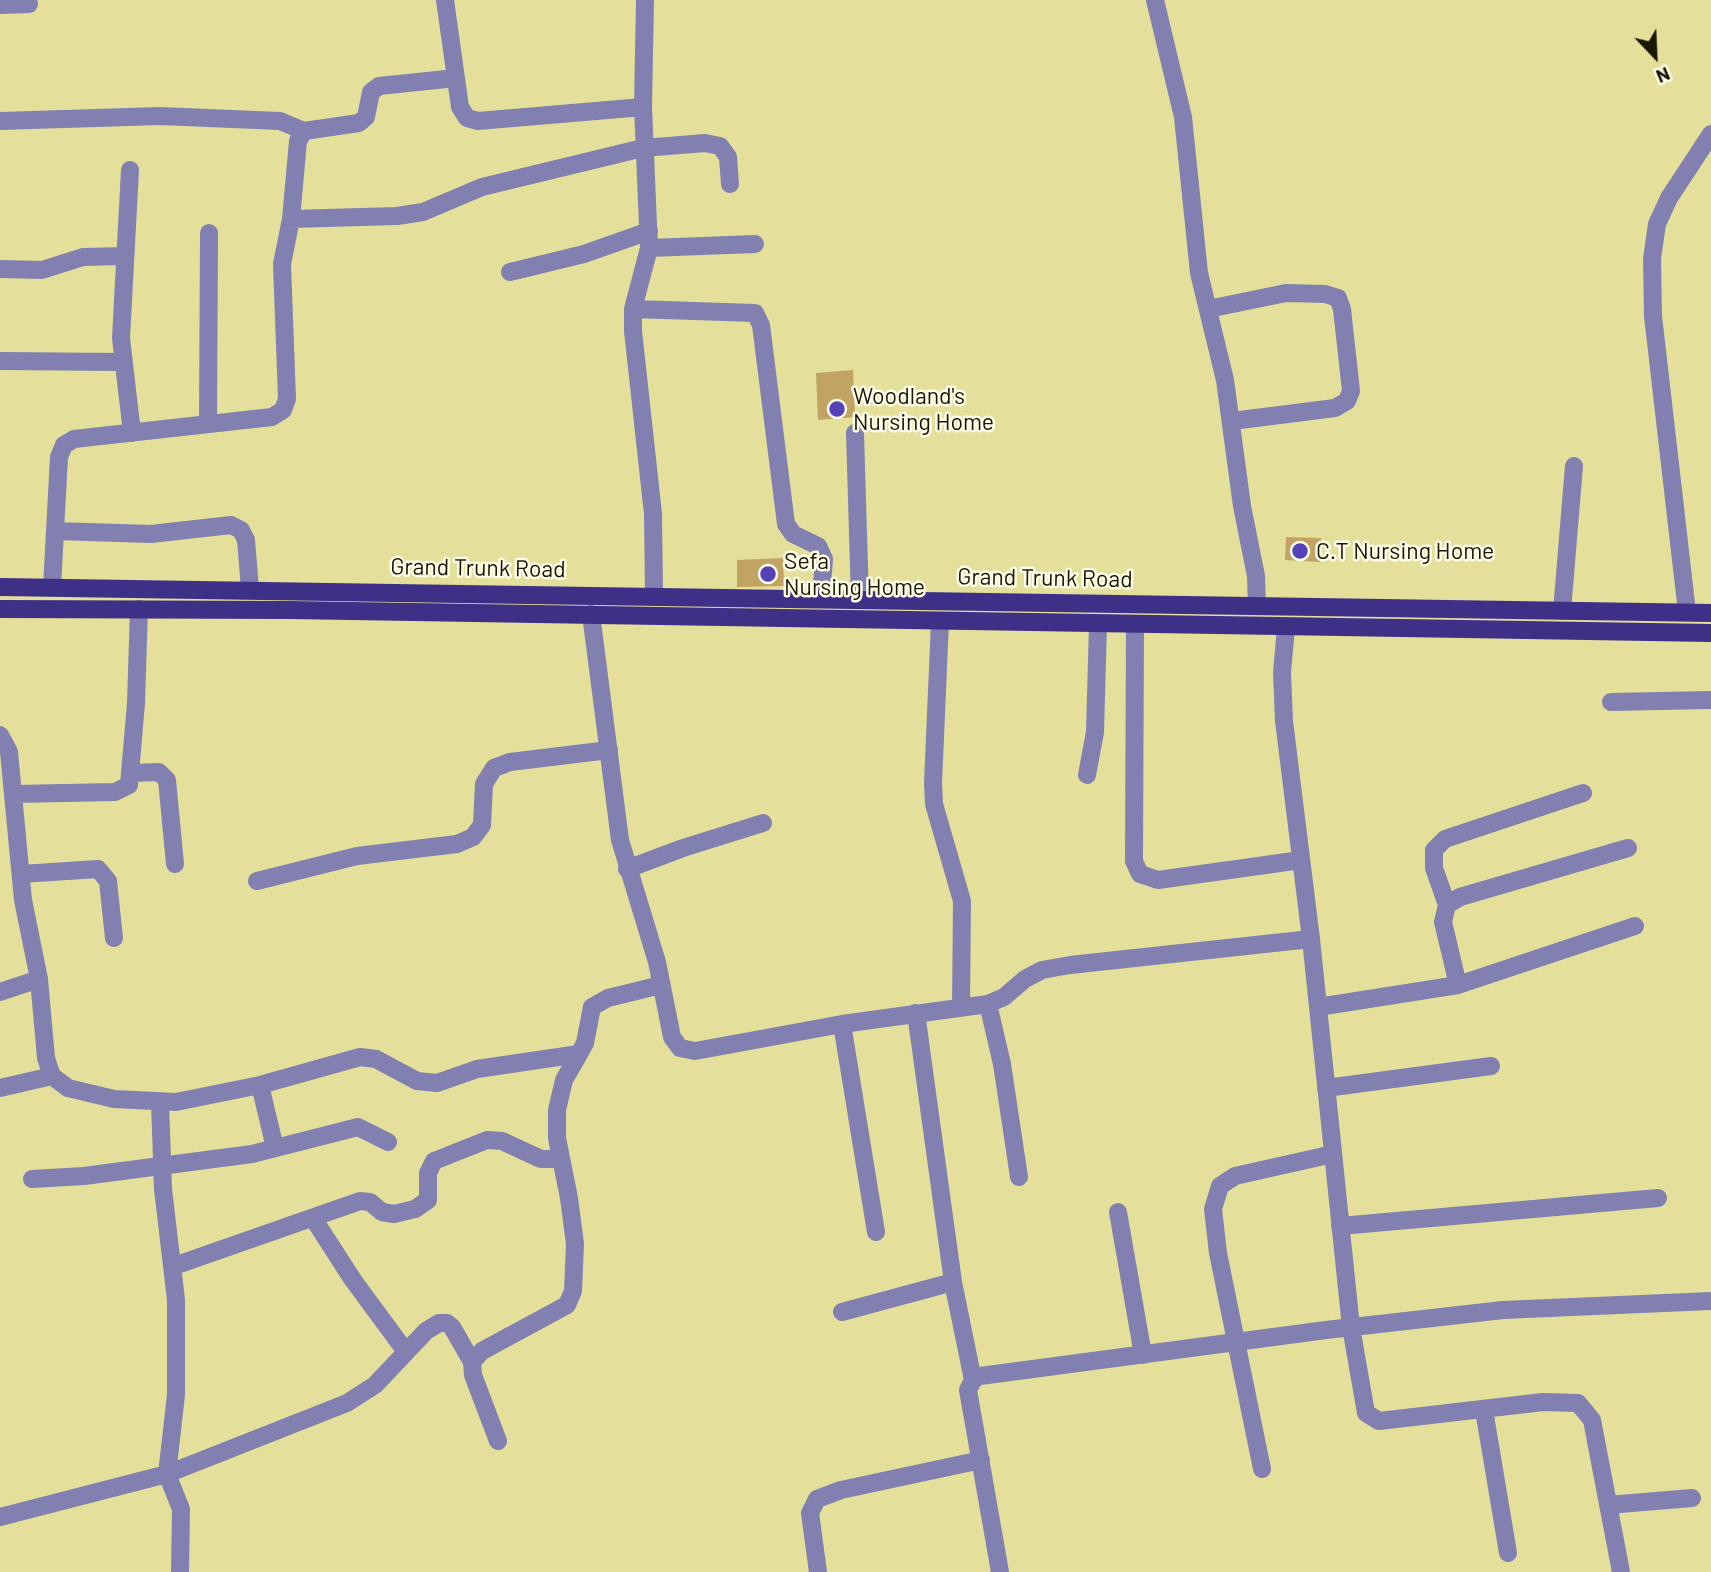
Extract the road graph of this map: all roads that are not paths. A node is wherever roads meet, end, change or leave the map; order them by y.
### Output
1 (446, 0) edge
2 (645, 0) edge
3 (1155, 0) edge
4 (29, 4) dead end
5 (0, 5) edge
6 (456, 78) junction
7 (643, 107) junction
8 (0, 121) edge
9 (304, 131) junction
10 (1711, 134) edge
11 (643, 148) junction
12 (130, 170) dead end
13 (730, 184) dead end
14 (291, 219) junction
15 (209, 233) dead end
16 (649, 240) junction
17 (755, 244) dead end
18 (124, 256) junction
19 (0, 269) edge
20 (510, 272) dead end
21 (633, 309) junction
22 (1208, 309) junction
23 (0, 361) edge
24 (122, 362) junction
25 (1232, 421) junction
26 (208, 423) junction
27 (132, 433) junction
28 (855, 433) dead end
29 (1574, 466) dead end
30 (56, 531) junction
31 (0, 587) edge
32 (52, 587) junction
33 (250, 589) junction
34 (654, 596) junction
35 (821, 599) junction
36 (860, 600) junction
37 (1257, 606) junction
38 (0, 609) edge
39 (139, 609) junction
40 (1562, 611) junction
41 (1687, 612) junction
42 (1711, 612) edge
43 (591, 614) junction
44 (940, 622) junction
45 (1098, 625) junction
46 (1135, 625) junction
47 (1286, 628) junction
48 (1711, 633) edge
49 (1711, 700) edge
50 (1611, 702) dead end
51 (0, 735) edge
52 (609, 750) junction
53 (132, 773) junction
54 (1087, 775) dead end
55 (1583, 793) dead end
56 (14, 794) junction
57 (8, 822) edge
58 (762, 823) dead end
59 (1628, 848) dead end
60 (1301, 860) junction
61 (176, 864) dead end
62 (627, 869) junction
63 (21, 874) junction
64 (257, 881) dead end
65 (1447, 905) junction
66 (1634, 926) dead end
67 (114, 938) dead end
68 (1311, 939) junction
69 (39, 979) junction
70 (662, 985) junction
71 (1458, 985) junction
72 (0, 992) edge
73 (988, 1004) junction
74 (961, 1007) junction
75 (1318, 1007) junction
76 (916, 1013) junction
77 (842, 1024) junction
78 (579, 1054) junction
79 (1491, 1066) dead end
80 (52, 1076) junction
81 (260, 1085) junction
82 (0, 1088) edge
83 (1326, 1088) junction
84 (160, 1102) junction
85 (387, 1142) dead end
86 (275, 1149) junction
87 (1333, 1154) junction
88 (561, 1159) junction
89 (161, 1166) junction
90 (1018, 1177) dead end
91 (32, 1179) dead end
92 (1658, 1198) dead end
93 (1118, 1212) dead end
94 (313, 1218) junction
95 (1340, 1226) junction
96 (876, 1232) dead end
97 (174, 1266) junction
98 (953, 1282) junction
99 (1711, 1301) edge
100 (842, 1312) dead end
101 (1351, 1327) junction
102 (1236, 1342) junction
103 (406, 1352) junction
104 (1143, 1355) junction
105 (472, 1362) junction
106 (973, 1380) junction
107 (1484, 1410) junction
108 (498, 1441) dead end
109 (981, 1460) junction
110 (1262, 1469) dead end
111 (167, 1474) junction
112 (1692, 1498) dead end
113 (1608, 1504) junction
114 (0, 1517) edge
115 (1508, 1553) dead end
116 (180, 1572) edge
117 (818, 1572) edge
118 (1000, 1572) edge
119 (1621, 1572) edge

1 - 6 street
2 - 7 street
3 - 22 street
4 - 5 street
6 - 7 street
6 - 9 street
7 - 11 street
8 - 9 street
9 - 14 street
10 - 41 street
11 - 13 street
11 - 14 street
11 - 16 street
12 - 18 street
14 - 26 street
15 - 26 street
16 - 17 street
16 - 20 street
16 - 21 street
18 - 19 street
18 - 24 street
21 - 34 street
21 - 35 street
22 - 25 street
22 - 25 street
23 - 24 street
24 - 27 street
25 - 37 street
26 - 27 street
27 - 30 street
28 - 36 street
29 - 40 street
30 - 32 street
30 - 33 street
31 - 32 main road, Grand Trunk Road
32 - 33 main road, Grand Trunk Road
33 - 34 main road, Grand Trunk Road
34 - 35 main road, Grand Trunk Road
35 - 36 main road, Grand Trunk Road
36 - 37 main road, Grand Trunk Road
37 - 40 main road, Grand Trunk Road
38 - 39 main road, Grand Trunk Road
39 - 43 main road, Grand Trunk Road
39 - 53 street
40 - 41 main road, Grand Trunk Road
41 - 42 main road, Grand Trunk Road
43 - 44 main road, Grand Trunk Road
43 - 52 street
44 - 45 main road, Grand Trunk Road
44 - 74 street
45 - 46 main road, Grand Trunk Road
45 - 54 street
46 - 47 main road, Grand Trunk Road
46 - 60 street
47 - 48 main road, Grand Trunk Road
47 - 60 street
49 - 50 street
51 - 56 street
52 - 62 street
52 - 64 street
53 - 56 street
53 - 61 street
55 - 65 street
56 - 57 street
57 - 63 street
58 - 62 street
59 - 65 street
60 - 68 street
62 - 70 street
63 - 67 street
63 - 69 street
65 - 71 street
66 - 71 street
68 - 73 street
68 - 75 street
69 - 72 street
69 - 80 street
70 - 77 street
70 - 78 street
71 - 75 street
73 - 74 street
73 - 90 street
74 - 76 street
75 - 83 street
76 - 77 street
76 - 98 street
77 - 96 street
78 - 81 street
78 - 88 street
79 - 83 street
80 - 82 street
80 - 84 street
81 - 84 street
81 - 86 street
83 - 87 street
84 - 89 street
85 - 86 street
86 - 89 street
87 - 95 street
87 - 102 street
88 - 94 street
88 - 105 street
89 - 91 street
89 - 97 street
92 - 95 street
93 - 104 street
94 - 97 street
94 - 103 street
95 - 101 street
97 - 111 street
98 - 100 street
98 - 106 street
99 - 101 street
101 - 102 street
101 - 107 street
102 - 104 street
102 - 110 street
103 - 105 street
103 - 111 street
104 - 106 street
105 - 108 street
106 - 109 street
107 - 113 street
107 - 115 street
109 - 117 street
109 - 118 street
111 - 114 street
111 - 116 street
112 - 113 street
113 - 119 street

